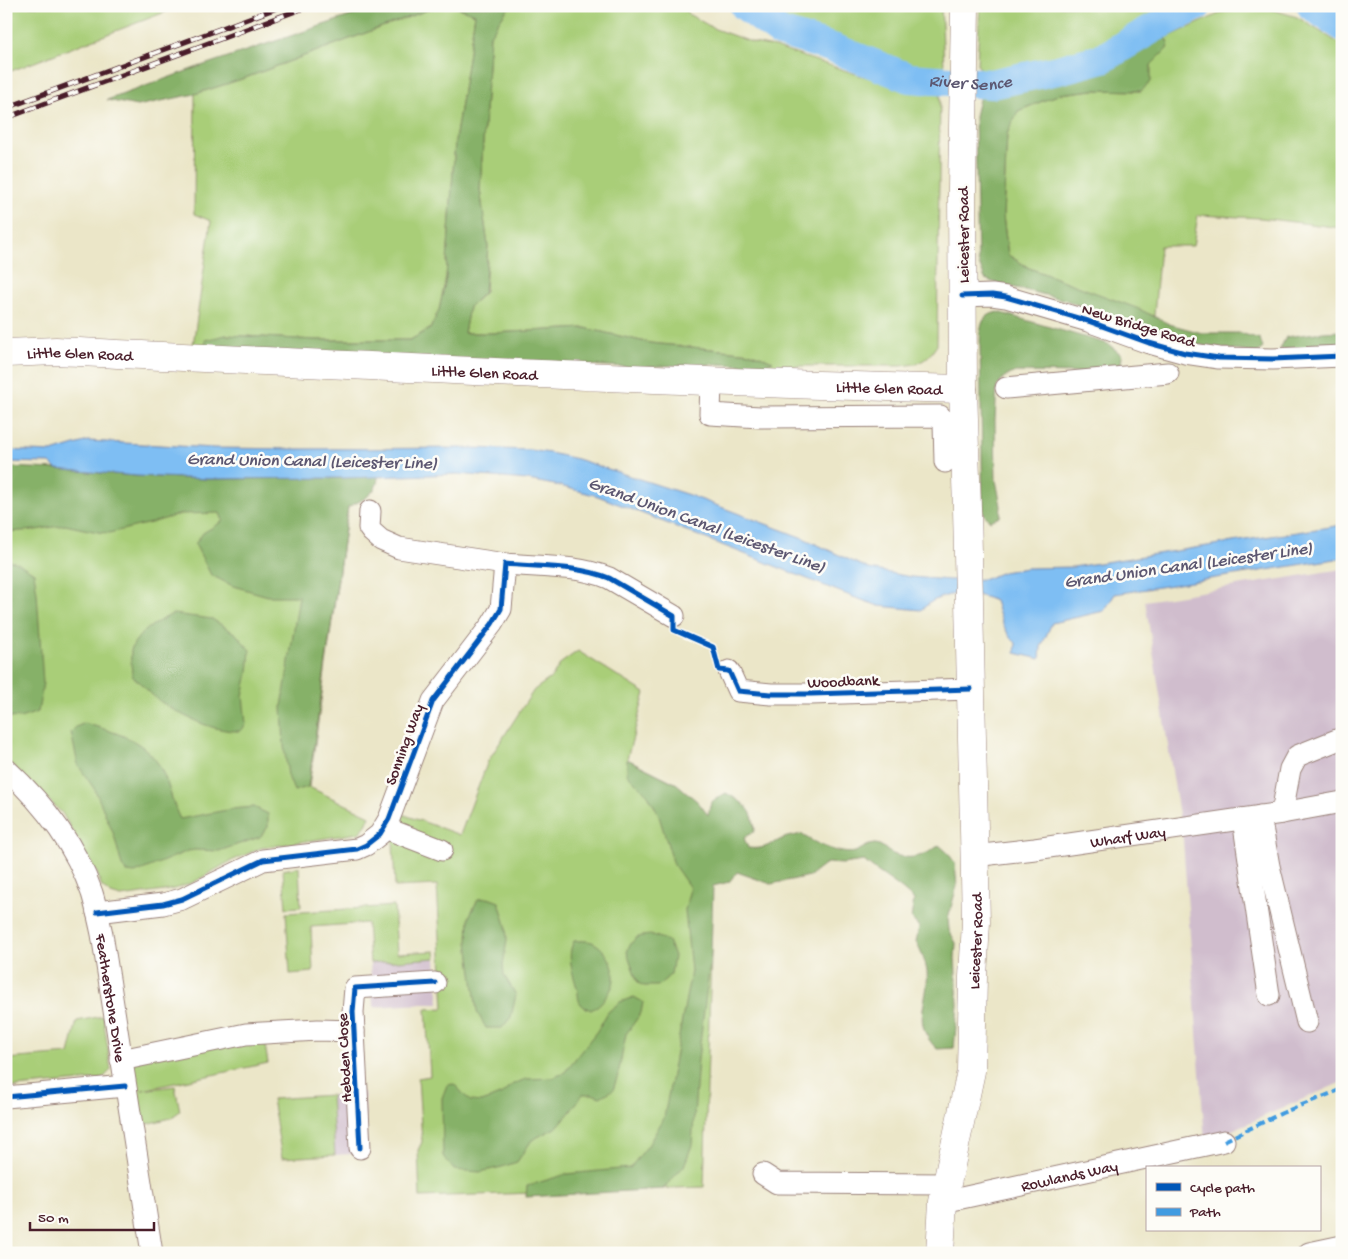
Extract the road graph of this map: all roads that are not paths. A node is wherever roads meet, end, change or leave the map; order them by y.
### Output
1 (965, 6) edge
2 (962, 296) junction
3 (1149, 343) junction
4 (6, 353) edge
5 (1342, 356) edge
6 (1168, 373) dead end
7 (1134, 376) junction
8 (711, 382) junction
9 (855, 387) junction
10 (1006, 388) dead end
11 (963, 389) junction
12 (853, 416) junction
13 (944, 462) dead end
14 (370, 512) dead end
15 (505, 564) junction
16 (674, 616) dead end
17 (729, 671) dead end
18 (971, 689) junction
19 (1342, 738) edge
20 (6, 769) edge
21 (1342, 802) edge
22 (1282, 813) junction
23 (1251, 818) junction
24 (385, 828) junction
25 (442, 850) dead end
26 (974, 856) junction
27 (97, 912) junction
28 (435, 983) dead end
29 (1269, 995) dead end
30 (1307, 1022) dead end
31 (354, 1031) junction
32 (121, 1060) junction
33 (125, 1086) junction
34 (6, 1097) edge
35 (1224, 1141) dead end
36 (360, 1148) dead end
37 (763, 1174) dead end
38 (945, 1193) junction
39 (1342, 1246) edge
40 (152, 1253) edge
41 (940, 1253) edge
42 (1309, 1253) edge

1 - 2 main road, Leicester Road
2 - 3 street, New Bridge Road
2 - 11 main road, Leicester Road
3 - 5 street, New Bridge Road
3 - 7 street, New Bridge Road
4 - 8 main road, Little Glen Road
6 - 7 street
7 - 10 street
8 - 9 main road, Little Glen Road
8 - 12 street
9 - 11 main road, Little Glen Road
9 - 12 street
11 - 18 main road, Leicester Road
12 - 13 street
14 - 15 street
15 - 16 street
15 - 24 street, Sonning Way
17 - 18 street, Woodbank
18 - 26 main road, Leicester Road
19 - 22 street
20 - 27 street, Featherstone Drive
21 - 22 street, Wharf Way
22 - 23 street, Wharf Way
23 - 26 street, Wharf Way
23 - 29 street
23 - 30 street
24 - 25 street
24 - 27 street, Sonning Way
26 - 38 main road, Leicester Road
27 - 32 street, Featherstone Drive
28 - 31 street, Hebden Close
31 - 32 street, Hebden Close
31 - 36 street, Hebden Close
32 - 33 street, Featherstone Drive
33 - 34 street
33 - 40 street, Featherstone Drive
35 - 38 street, Rowlands Way
37 - 38 street, Rowlands Way
38 - 41 main road, Leicester Road
39 - 42 street

